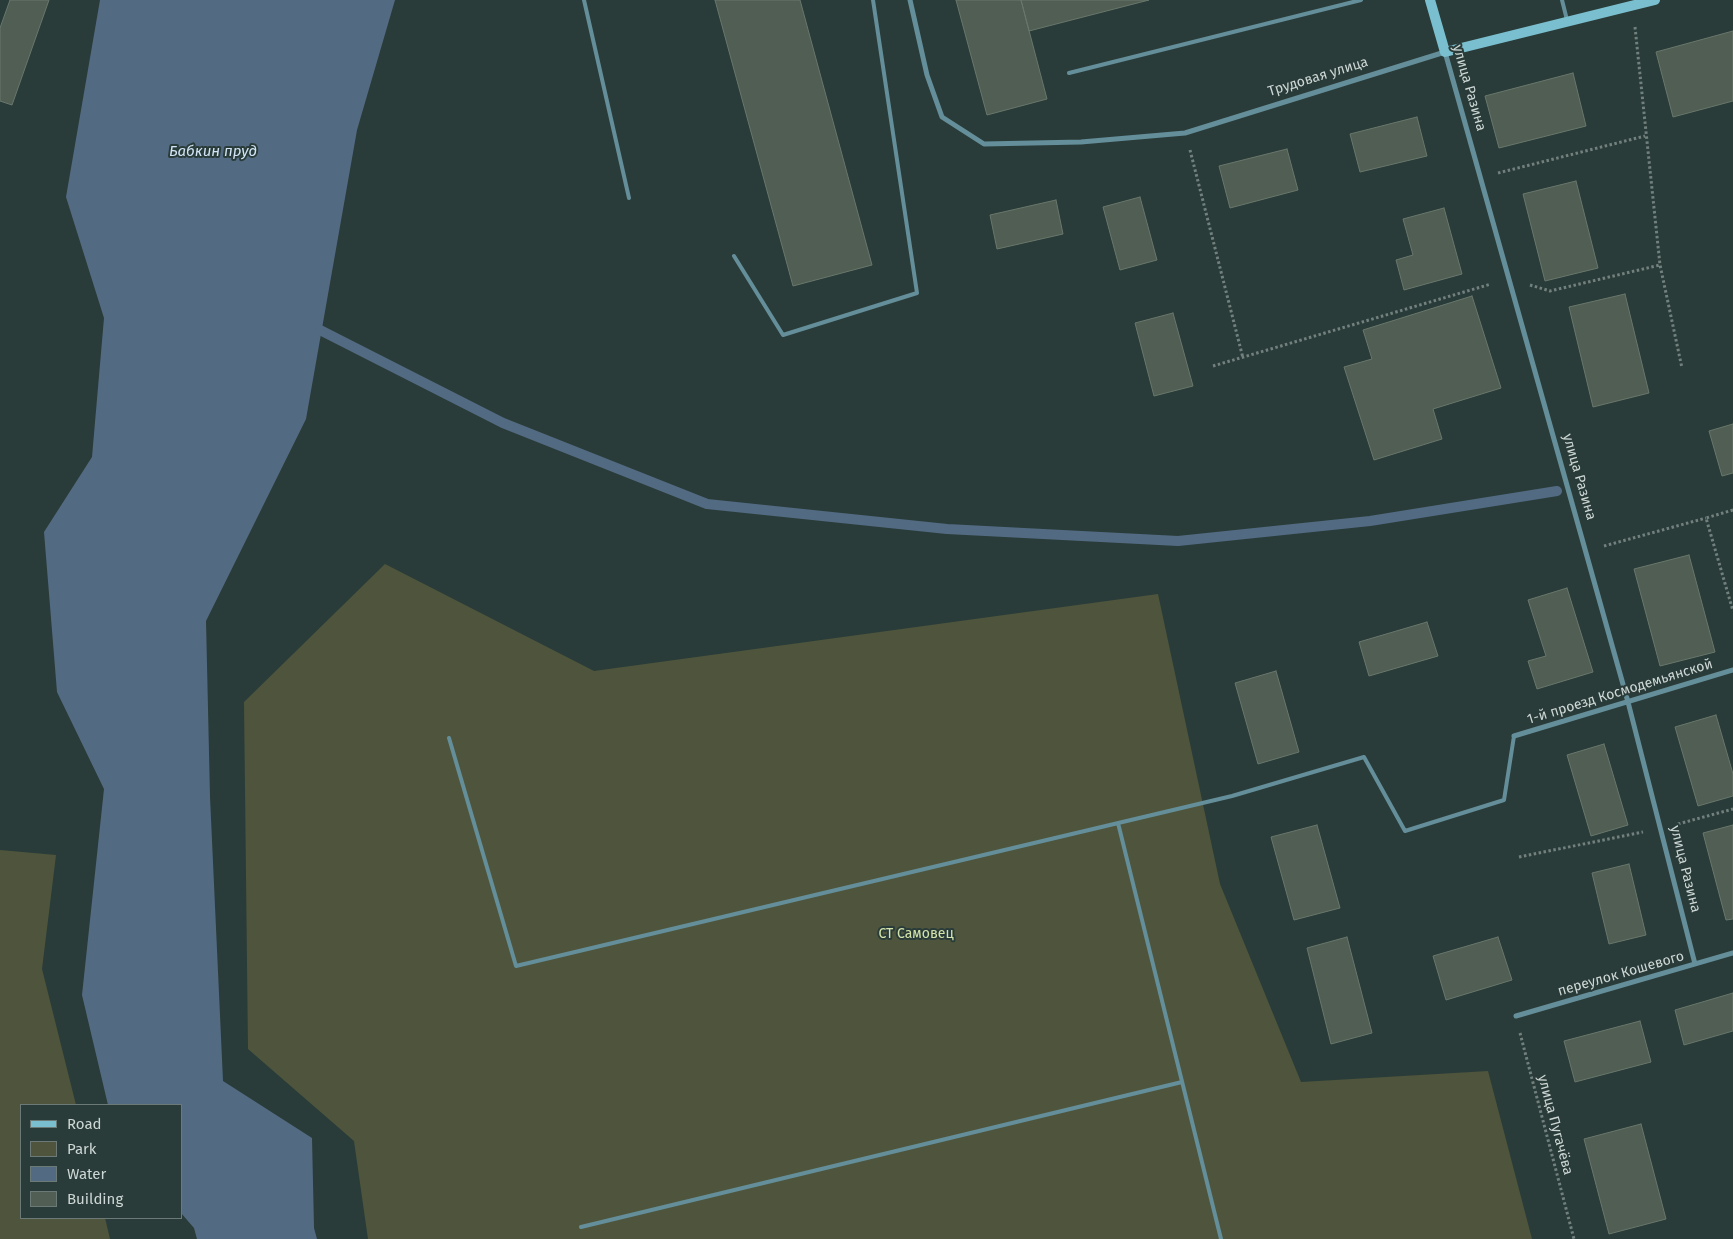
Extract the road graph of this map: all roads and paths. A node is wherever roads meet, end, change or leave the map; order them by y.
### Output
1 (584, 0) edge
2 (873, 0) edge
3 (910, 0) edge
4 (1361, 0) edge
5 (1430, 0) edge
6 (1562, 0) edge
7 (1655, 0) edge
8 (1633, 6) junction
9 (1568, 23) junction
10 (1445, 52) junction
11 (1069, 73) dead end
12 (1185, 133) junction
13 (1645, 136) junction
14 (1480, 177) junction
15 (630, 198) dead end
16 (734, 256) dead end
17 (1660, 265) junction
18 (1508, 278) junction
19 (1243, 358) junction
20 (1213, 366) dead end
21 (1682, 368) dead end
22 (1733, 510) edge
23 (1706, 518) junction
24 (1586, 551) junction
25 (1733, 611) edge
26 (1733, 670) edge
27 (1628, 702) junction
28 (1514, 736) joint
29 (449, 738) dead end
30 (1733, 809) edge
31 (1118, 823) junction
32 (1660, 829) junction
33 (1519, 857) dead end
34 (1733, 954) edge
35 (1695, 964) junction
36 (1516, 1016) joint
37 (1182, 1082) junction
38 (581, 1227) dead end
39 (1221, 1239) edge
40 (1574, 1239) edge

1 - 15 lane
2 - 16 lane
3 - 12 street, Трудовая улица
4 - 11 lane
5 - 10 street, улица Разина
6 - 9 lane
7 - 8 street, Трудовая улица
8 - 9 street, Трудовая улица
8 - 13 path
9 - 10 street, Трудовая улица
10 - 12 street, Трудовая улица
10 - 14 street, улица Разина
12 - 19 path
13 - 14 path
13 - 17 path
14 - 18 street, улица Разина
17 - 18 path
17 - 21 path
18 - 19 path
18 - 24 street, улица Разина
19 - 20 path
22 - 23 path
23 - 24 path
23 - 25 path
24 - 27 street, улица Разина
26 - 27 street, 1-й проезд Космодемьянской
27 - 28 street, 1-й проезд Космодемьянской
27 - 32 street, улица Разина
28 - 31 lane
29 - 31 lane
30 - 32 path
31 - 37 lane
32 - 33 path
32 - 35 street, улица Разина
34 - 35 street, переулок Кошевого
35 - 36 street, переулок Кошевого
36 - 40 path, улица Пугачёва
37 - 38 lane
37 - 39 lane

